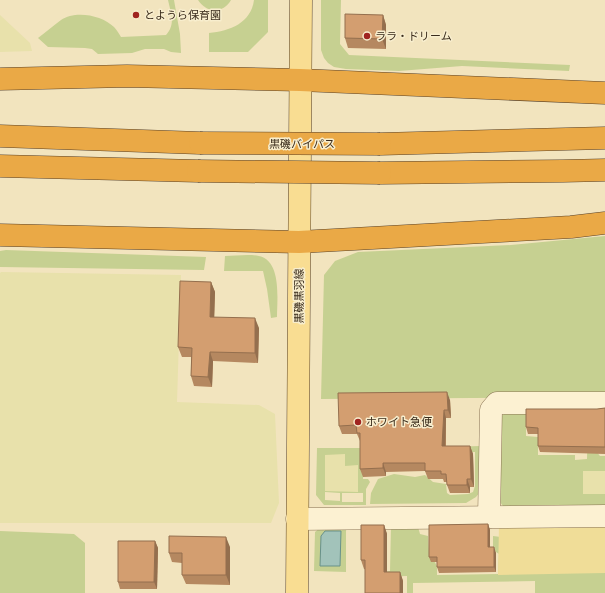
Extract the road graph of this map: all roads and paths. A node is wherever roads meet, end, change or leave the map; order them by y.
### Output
1 (301, 0) edge
2 (0, 79) edge
3 (300, 80) junction
4 (605, 93) edge
5 (0, 136) edge
6 (605, 138) edge
7 (0, 166) edge
8 (605, 170) edge
9 (605, 223) edge
10 (0, 235) edge
11 (299, 242) junction
12 (605, 403) edge
13 (605, 516) edge
14 (489, 517) junction
15 (297, 519) junction
16 (297, 593) edge

1 - 3 main road, 黒磯黒羽線
2 - 3 highway
3 - 4 highway
3 - 11 main road, 黒磯黒羽線
5 - 6 highway, 黒磯バイパス, bridge
7 - 8 highway, bridge
9 - 11 highway
10 - 11 highway
11 - 15 main road, 黒磯黒羽線
12 - 14 street
13 - 14 street
14 - 15 street
15 - 16 main road, 黒磯黒羽線

